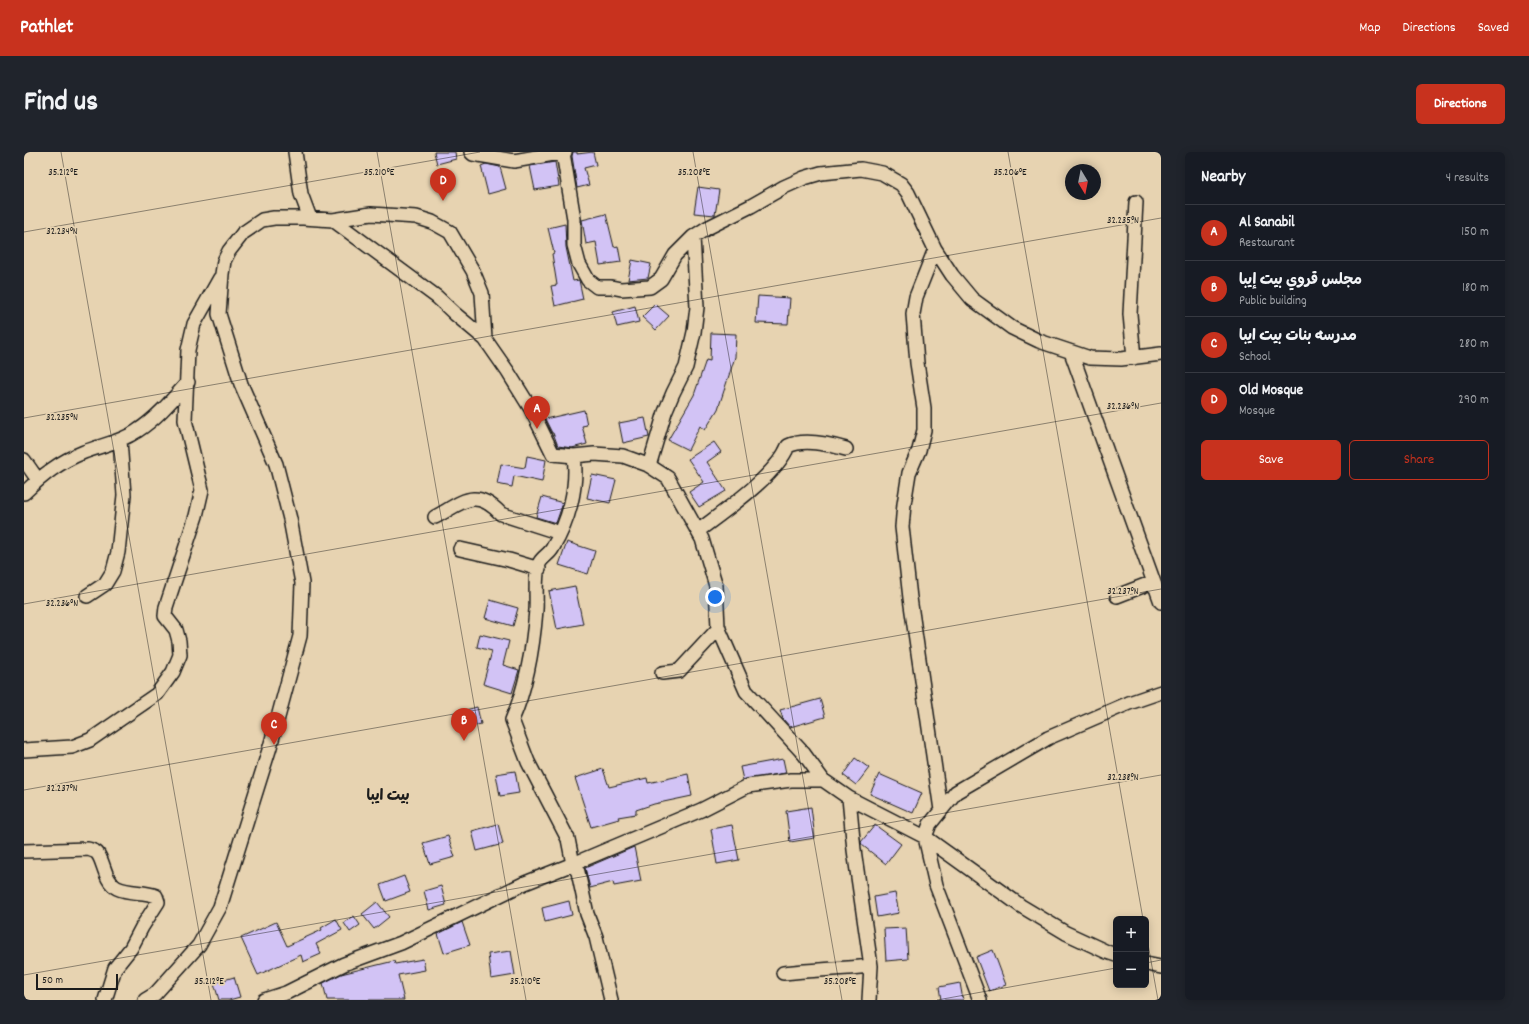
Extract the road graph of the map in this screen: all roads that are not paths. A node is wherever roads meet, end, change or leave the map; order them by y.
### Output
1 (295, 152) edge
2 (471, 152) edge
3 (564, 153) edge
4 (513, 157) edge
5 (1136, 202) dead end
6 (310, 218) junction
7 (333, 220) junction
8 (694, 237) junction
9 (935, 249) junction
10 (222, 274) junction
11 (485, 339) junction
12 (1071, 352) junction
13 (1161, 354) edge
14 (1134, 358) junction
15 (188, 382) junction
16 (120, 440) junction
17 (846, 449) dead end
18 (574, 456) junction
19 (24, 460) edge
20 (648, 466) junction
21 (38, 480) junction
22 (24, 494) edge
23 (435, 517) dead end
24 (698, 531) junction
25 (560, 533) junction
26 (460, 549) dead end
27 (539, 569) junction
28 (1153, 582) junction
29 (87, 596) dead end
30 (1117, 596) dead end
31 (1161, 602) edge
32 (719, 628) junction
33 (662, 673) dead end
34 (1161, 692) edge
35 (24, 750) edge
36 (823, 780) junction
37 (849, 798) junction
38 (941, 810) junction
39 (925, 837) junction
40 (24, 851) edge
41 (573, 864) junction
42 (1113, 954) edge
43 (1149, 965) edge
44 (871, 966) junction
45 (1161, 967) edge
46 (783, 973) dead end
47 (105, 1000) edge
48 (145, 1000) edge
49 (264, 1000) edge
50 (611, 1000) edge
51 (869, 1000) edge
52 (980, 1000) edge

1 - 6 street
2 - 4 street
3 - 4 street
3 - 8 street
5 - 14 street
6 - 7 street
6 - 10 street
7 - 11 street
7 - 11 street
8 - 9 street
8 - 20 street
9 - 12 street
9 - 38 street
10 - 15 street
10 - 48 street
11 - 18 street
12 - 14 street
12 - 28 street
13 - 14 street
15 - 16 street
15 - 35 street
16 - 21 street
16 - 29 street
17 - 24 street
18 - 20 street
18 - 25 street
19 - 21 street
20 - 24 street
21 - 22 street
23 - 25 street
24 - 32 street
25 - 27 street
26 - 27 street
27 - 41 street
28 - 30 street
28 - 31 street
32 - 33 street
32 - 36 street
34 - 38 street
36 - 37 street
36 - 41 street
37 - 39 street
37 - 44 street
38 - 39 street
39 - 42 street
39 - 52 street
40 - 47 street
41 - 49 street
41 - 50 street
43 - 45 street
44 - 46 street
44 - 51 street

